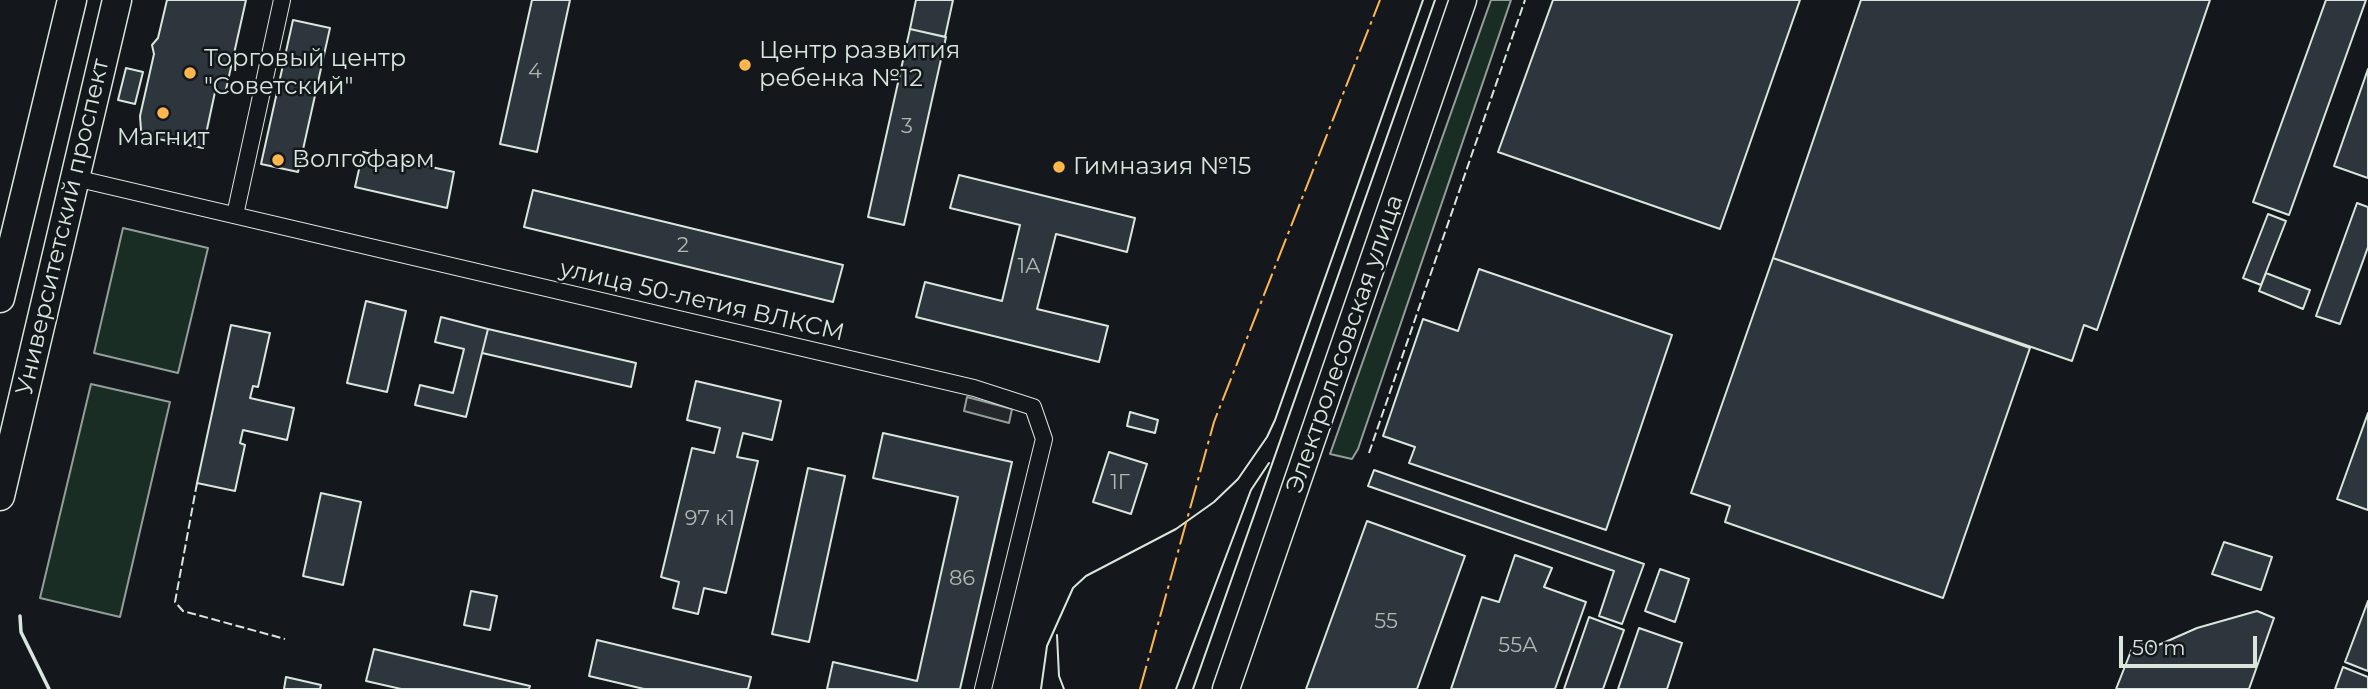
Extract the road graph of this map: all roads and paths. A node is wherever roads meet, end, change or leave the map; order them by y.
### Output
1 (72, 0) edge
2 (117, 0) edge
3 (282, 0) edge
4 (1463, 0) edge
5 (75, 178) junction
6 (235, 215) junction
7 (0, 298) edge
8 (9, 412) edge
9 (0, 496) edge
10 (983, 689) edge
11 (1226, 689) edge

1 - 7 highway, Университетский проспект
2 - 5 highway, Университетский проспект
3 - 6 street
4 - 11 main road, Электролесовская улица
5 - 6 street, улица 50-летия ВЛКСМ
5 - 8 highway, Университетский проспект
6 - 10 street, улица 50-летия ВЛКСМ
8 - 9 highway, Университетский проспект

